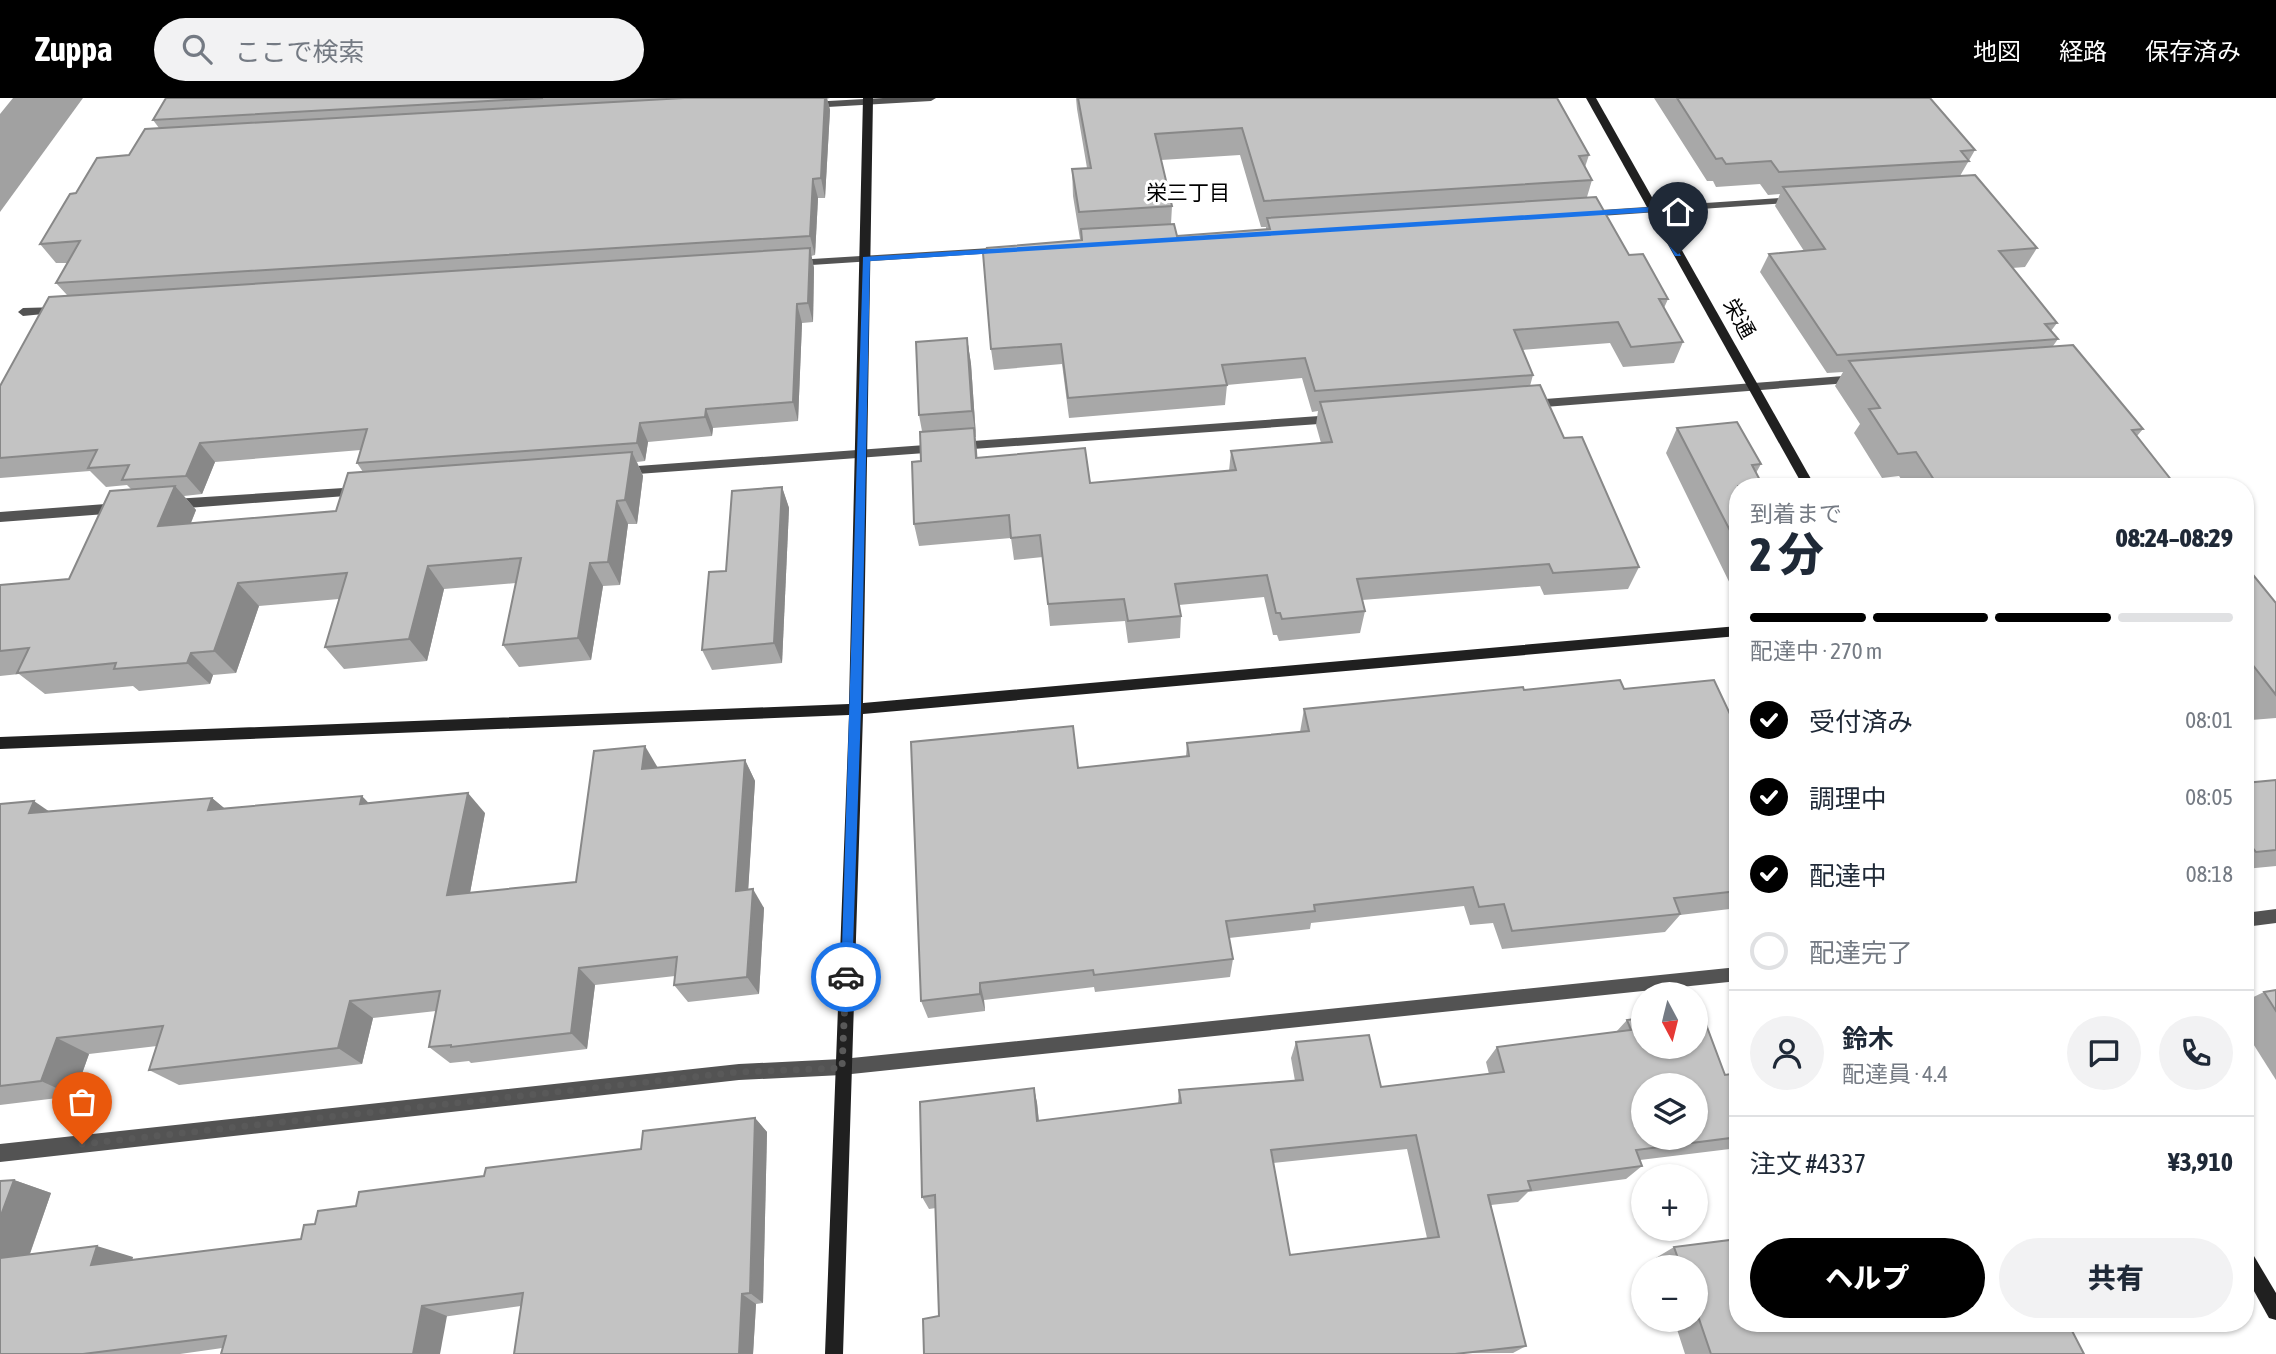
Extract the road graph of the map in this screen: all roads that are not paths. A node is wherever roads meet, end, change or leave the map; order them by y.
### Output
1 (931, 98) edge
2 (1591, 98) edge
3 (868, 100) edge
4 (799, 106) edge
5 (1805, 199) edge
6 (1653, 209) junction
7 (1570, 215) edge
8 (1018, 249) edge
9 (866, 259) junction
10 (783, 264) edge
11 (78, 309) edge
12 (23, 312) dead end
13 (1876, 377) edge
14 (1753, 387) junction
15 (1516, 405) edge
16 (1349, 417) edge
17 (860, 454) junction
18 (610, 472) edge
19 (1804, 478) edge
20 (374, 489) edge
21 (166, 505) edge
22 (139, 507) edge
23 (0, 517) edge
24 (1729, 632) edge
25 (856, 709) junction
26 (0, 743) edge
27 (2276, 916) edge
28 (2254, 918) edge
29 (1729, 976) edge
30 (842, 1068) junction
31 (0, 1153) edge
32 (2254, 1273) edge
33 (2276, 1311) edge
34 (834, 1354) edge

1 - 3 street
2 - 6 street, 栄通
3 - 4 street
3 - 9 street
5 - 6 street
6 - 7 street
6 - 14 street, 栄通
8 - 9 street
9 - 10 street
9 - 17 street
11 - 12 street
13 - 14 street
14 - 15 street
14 - 19 street, 栄通
16 - 17 street
17 - 18 street
17 - 25 street
20 - 21 street
22 - 23 street
24 - 25 street
25 - 26 street
25 - 30 street
27 - 28 street
29 - 30 street
30 - 31 street
30 - 34 street
32 - 33 street

